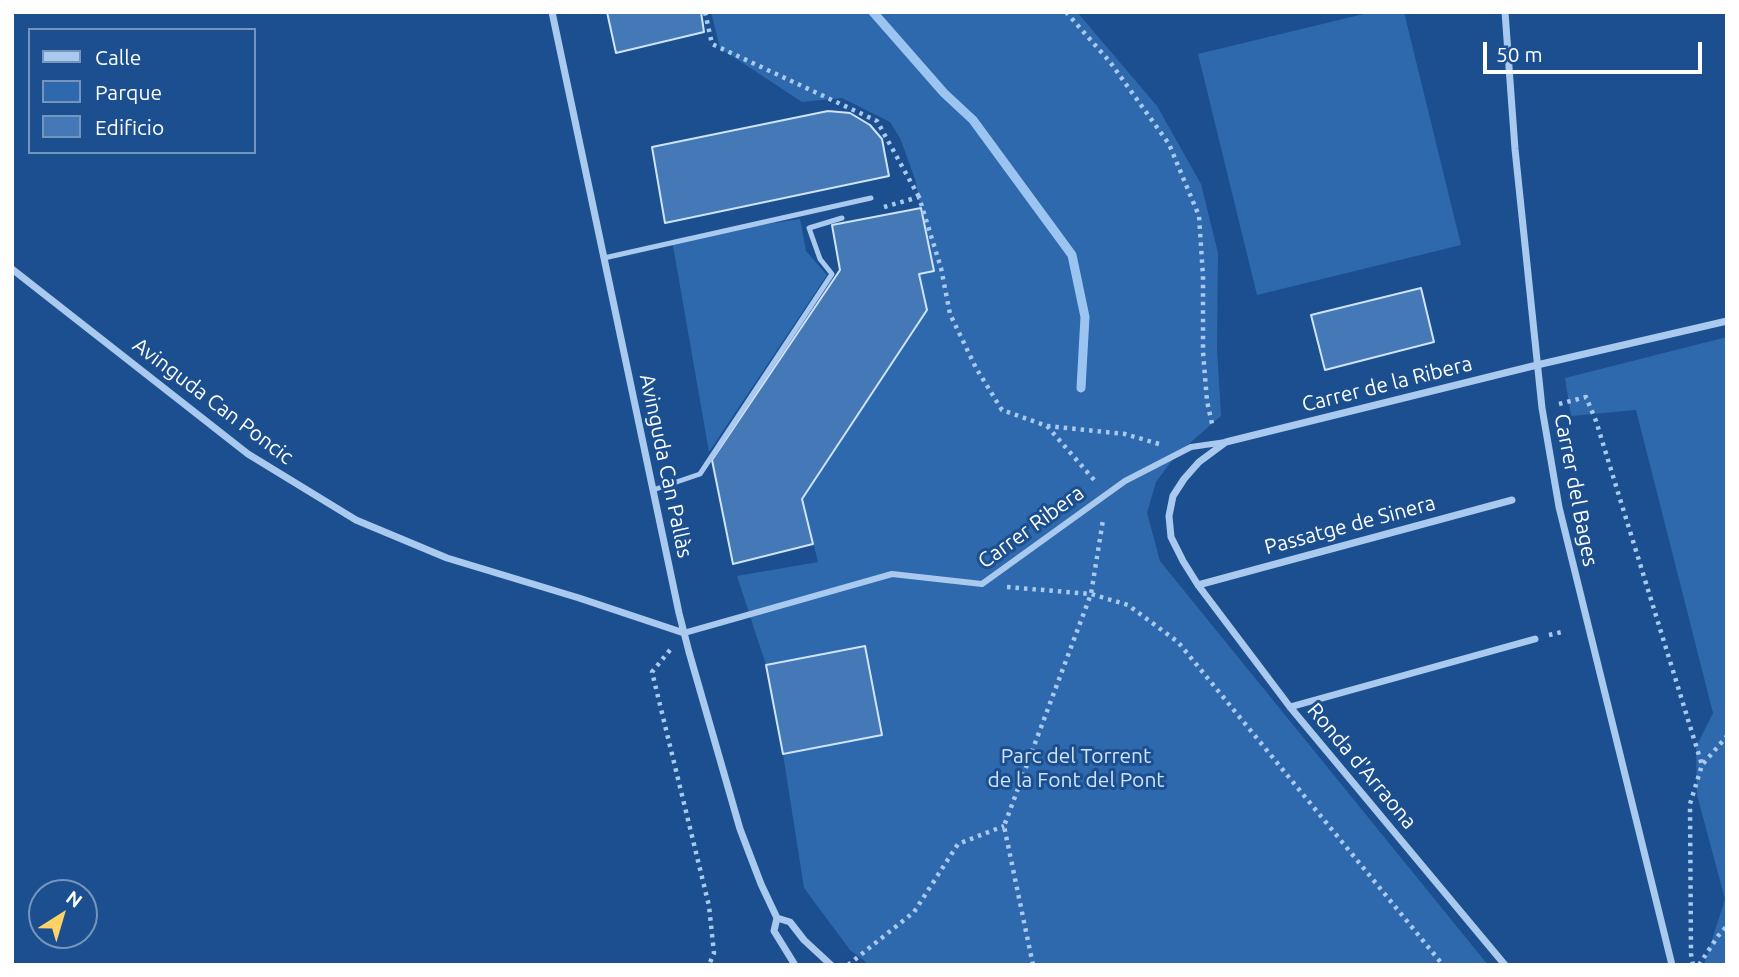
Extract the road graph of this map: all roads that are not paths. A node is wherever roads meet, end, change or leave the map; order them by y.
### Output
1 (552, 12) edge
2 (1506, 12) edge
3 (871, 198) dead end
4 (842, 218) dead end
5 (604, 258) junction
6 (12, 269) edge
7 (1727, 321) edge
8 (1537, 365) junction
9 (1226, 442) junction
10 (653, 490) junction
11 (1512, 500) dead end
12 (1198, 585) junction
13 (684, 633) junction
14 (1535, 639) dead end
15 (1290, 707) junction
16 (777, 918) junction
17 (795, 965) edge
18 (831, 965) edge
19 (1505, 965) edge
20 (1672, 965) edge

1 - 5 street, Avinguda Can Pallàs
2 - 8 street, Carrer del Bages
3 - 5 lane
4 - 10 lane
5 - 10 street, Avinguda Can Pallàs
6 - 13 street, Avinguda Can Poncic
7 - 8 street, Carrer de la Ribera
8 - 9 street, Carrer de la Ribera
8 - 20 street, Carrer del Bages
9 - 12 street, Carrer de la Ribera
9 - 13 street, Carrer Ribera
10 - 13 street, Avinguda Can Pallàs
11 - 12 street, Passatge de Sinera
12 - 15 street, Ronda d'Arraona
13 - 16 street, Avinguda Can Pallàs
14 - 15 street
15 - 19 street, Ronda d'Arraona
16 - 17 street, Avinguda Can Pallàs
16 - 18 street, Avinguda Can Pallàs

